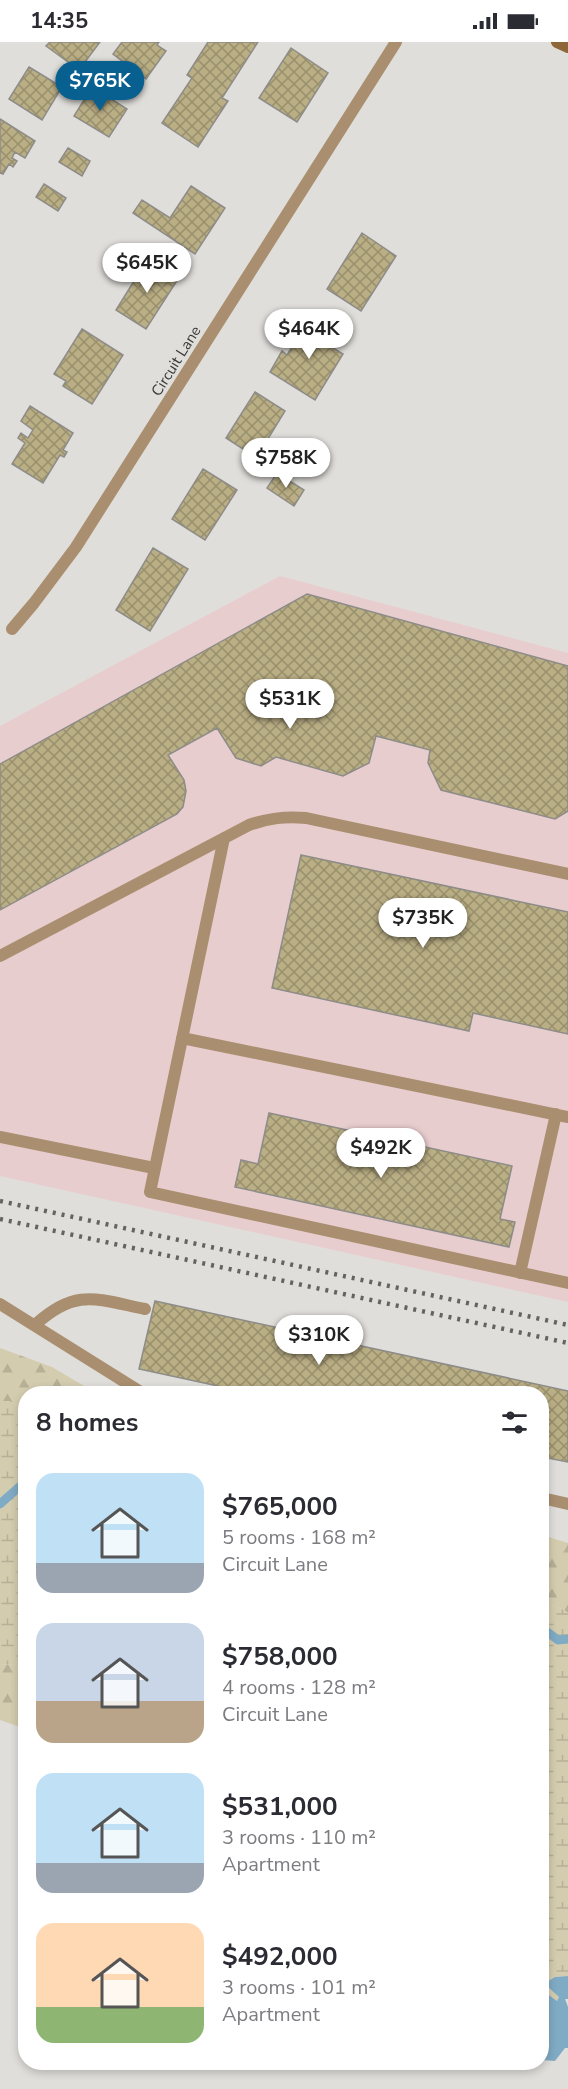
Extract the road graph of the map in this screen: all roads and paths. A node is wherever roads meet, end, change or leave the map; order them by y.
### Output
1 (396, 42) edge
2 (557, 42) edge
3 (568, 47) edge
4 (12, 628) dead end
5 (224, 838) junction
6 (568, 874) edge
7 (0, 956) edge
8 (182, 1038) junction
9 (562, 1116) edge
10 (0, 1137) edge
11 (154, 1168) junction
12 (520, 1273) junction
13 (568, 1283) edge
14 (0, 1304) edge
15 (145, 1309) dead end
16 (36, 1324) junction
17 (132, 1386) edge
18 (549, 1500) edge
19 (568, 1504) edge

1 - 4 street, Circuit Lane
2 - 3 main road
5 - 6 street
5 - 7 street
5 - 8 street
8 - 9 street
8 - 11 street
9 - 12 street
10 - 11 street
11 - 12 street
12 - 13 street
14 - 16 street
15 - 16 street
16 - 17 street
18 - 19 street

